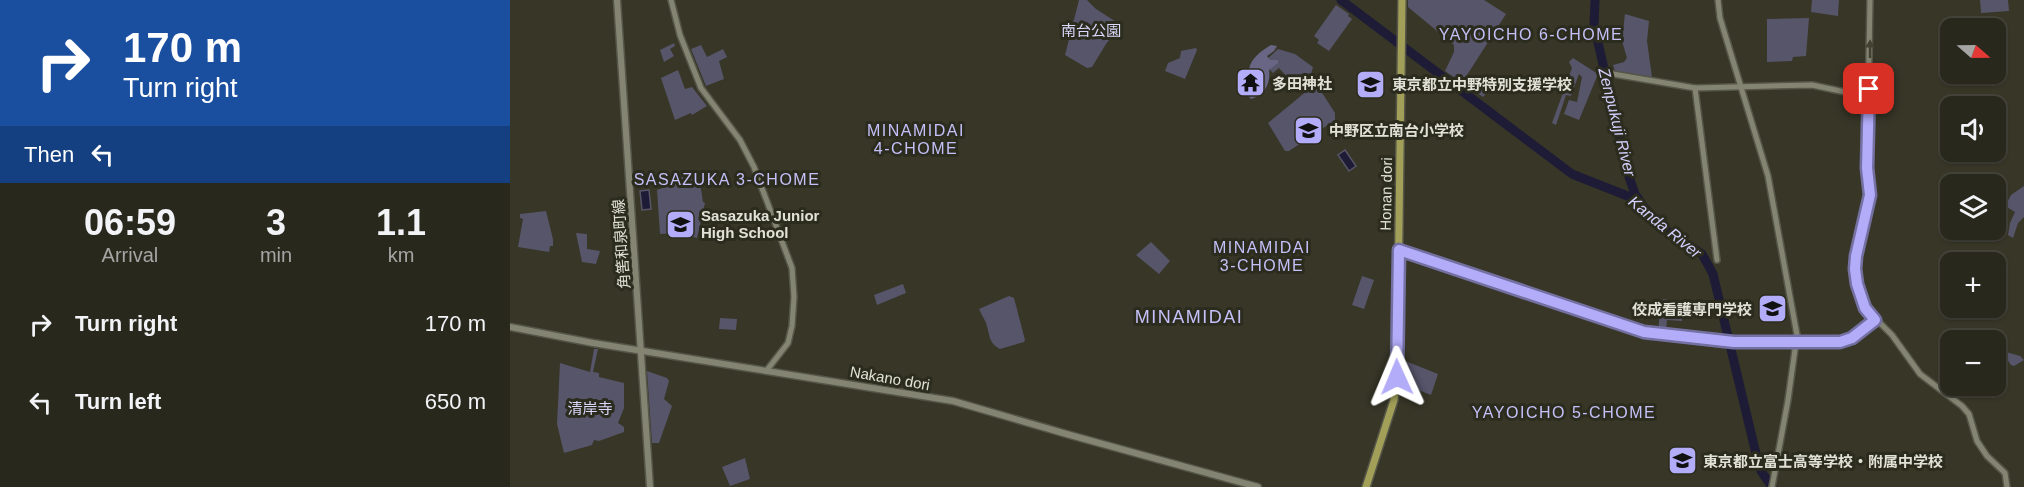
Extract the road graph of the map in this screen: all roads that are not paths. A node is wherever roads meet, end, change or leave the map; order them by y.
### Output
1 (617, 0) edge
2 (671, 0) edge
3 (1402, 0) edge
4 (1718, 0) edge
5 (1870, 0) edge
6 (1613, 74) dead end
7 (1741, 86) junction
8 (1695, 87) junction
9 (1869, 97) junction
10 (1399, 250) junction
11 (1717, 260) dead end
12 (1875, 320) junction
13 (510, 327) edge
14 (1797, 342) junction
15 (640, 351) junction
16 (767, 370) junction
17 (1773, 484) edge
18 (650, 487) edge
19 (1258, 487) edge
20 (1366, 487) edge
21 (2007, 487) edge

1 - 15 main road, 角筈和泉町線
2 - 16 street
3 - 10 main road, Honan dori
4 - 7 street
9 -> 5 street
6 - 8 street
7 - 8 street
7 - 9 street
7 - 14 street
8 - 11 street
9 - 12 street
10 - 14 street
10 - 20 main road, Honan dori
12 - 14 street
12 - 21 street
13 - 15 main road, Nakano dori
14 - 17 street
15 - 16 main road, Nakano dori
15 - 18 main road, 角筈和泉町線
16 - 19 main road, Nakano dori

